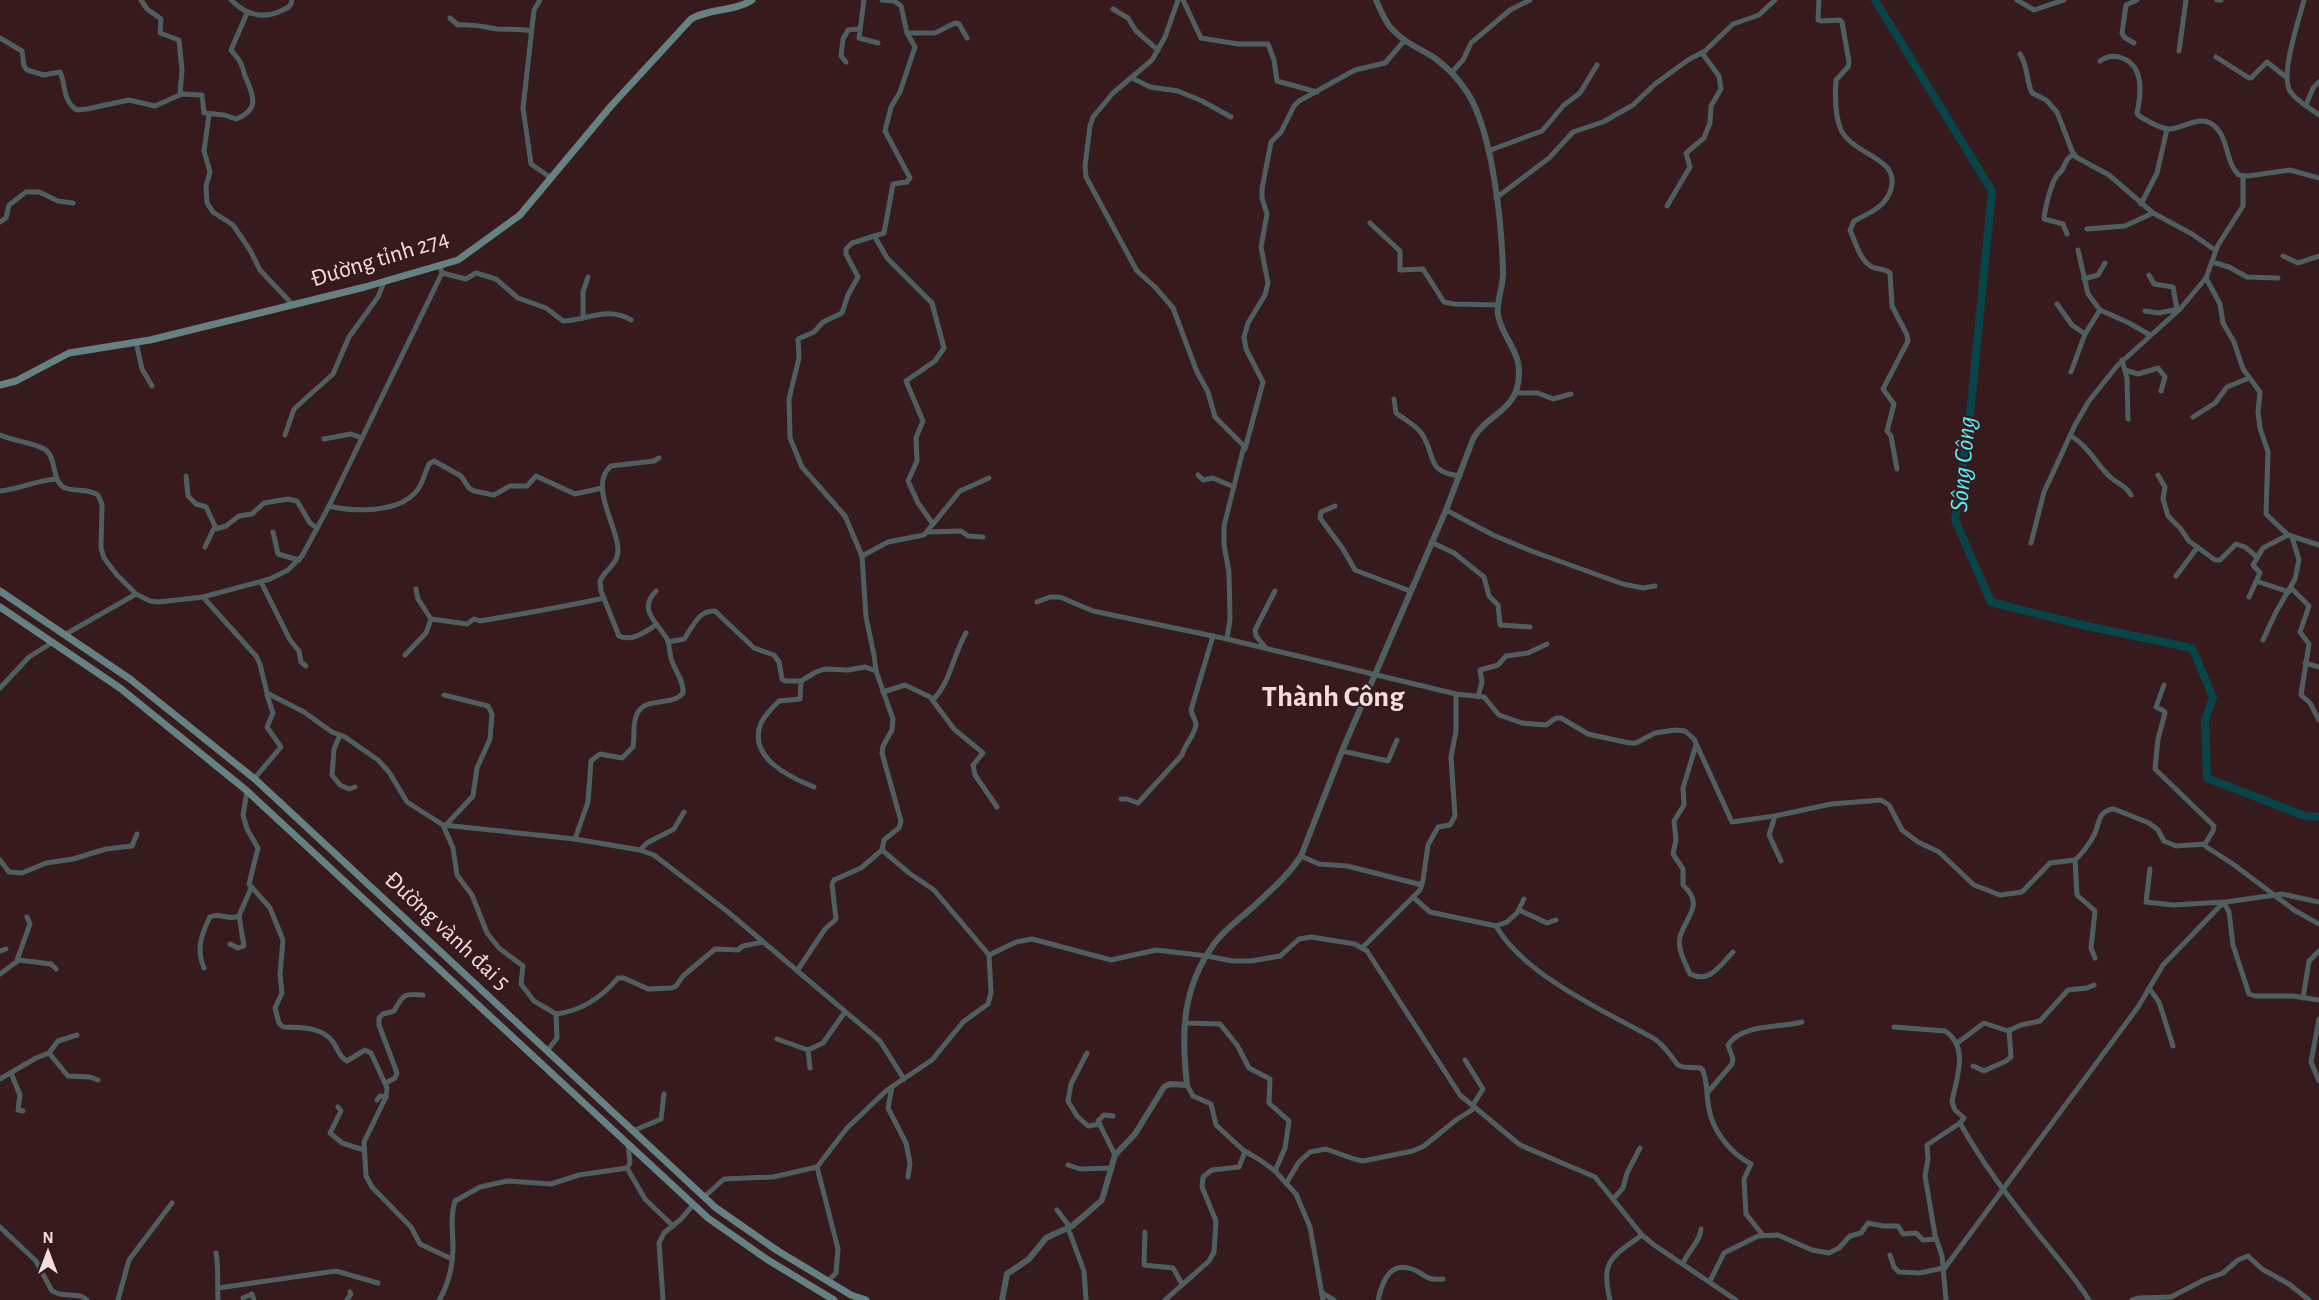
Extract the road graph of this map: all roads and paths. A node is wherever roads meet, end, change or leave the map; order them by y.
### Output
1 (141, 0) edge
2 (231, 0) edge
3 (292, 0) edge
4 (540, 0) edge
5 (752, 0) edge
6 (864, 0) edge
7 (882, 0) edge
8 (1178, 0) edge
9 (1183, 0) edge
10 (1376, 0) edge
11 (1530, 0) edge
12 (1775, 0) edge
13 (1819, 0) edge
14 (2017, 0) edge
15 (2064, 0) edge
16 (2133, 0) edge
17 (2186, 0) edge
18 (2304, 0) edge
19 (1113, 9) dead end
20 (247, 13) junction
21 (450, 18) dead end
22 (859, 29) junction
23 (531, 32) junction
24 (907, 33) junction
25 (0, 38) edge
26 (967, 38) dead end
27 (1405, 40) junction
28 (878, 43) dead end
29 (2134, 43) dead end
30 (1158, 50) junction
31 (2179, 51) dead end
32 (1702, 53) junction
33 (2020, 54) dead end
34 (2216, 57) dead end
35 (2100, 61) dead end
36 (846, 62) dead end
37 (1597, 65) dead end
38 (1451, 73) junction
39 (1132, 78) junction
40 (2287, 78) junction
41 (2319, 82) edge
42 (1317, 92) junction
43 (180, 94) junction
44 (2306, 105) junction
45 (209, 115) junction
46 (2319, 115) edge
47 (1231, 117) dead end
48 (2167, 129) junction
49 (1488, 151) junction
50 (2073, 155) junction
51 (2243, 176) junction
52 (551, 178) junction
53 (2319, 178) edge
54 (1496, 198) junction
55 (73, 203) dead end
56 (2141, 204) junction
57 (1667, 206) dead end
58 (2153, 213) junction
59 (0, 222) edge
60 (1370, 223) dead end
61 (2087, 229) dead end
62 (2067, 234) dead end
63 (875, 237) junction
64 (2078, 250) dead end
65 (2216, 250) junction
66 (2283, 256) dead end
67 (2319, 256) edge
68 (2212, 262) junction
69 (2105, 263) dead end
70 (441, 270) junction
71 (2149, 275) dead end
72 (588, 277) dead end
73 (2206, 278) junction
74 (2278, 278) dead end
75 (2084, 279) junction
76 (384, 282) junction
77 (2057, 304) dead end
78 (293, 305) junction
79 (1498, 305) junction
80 (2179, 309) junction
81 (2100, 310) junction
82 (2145, 311) dead end
83 (583, 318) junction
84 (631, 320) dead end
85 (2085, 334) junction
86 (2150, 335) junction
87 (136, 342) junction
88 (2122, 360) junction
89 (2125, 370) junction
90 (2071, 372) dead end
91 (2248, 378) junction
92 (0, 385) edge
93 (152, 386) dead end
94 (2161, 391) dead end
95 (1515, 393) junction
96 (1571, 394) dead end
97 (1394, 399) dead end
98 (2193, 417) dead end
99 (2128, 418) dead end
100 (0, 435) edge
101 (285, 435) dead end
102 (2070, 435) junction
103 (362, 438) junction
104 (324, 439) dead end
105 (1245, 448) junction
106 (659, 458) dead end
107 (1897, 469) dead end
108 (1198, 475) dead end
109 (186, 476) dead end
110 (1460, 476) junction
111 (2158, 476) dead end
112 (989, 478) dead end
113 (57, 479) junction
114 (1234, 487) junction
115 (602, 488) junction
116 (0, 491) edge
117 (2131, 495) dead end
118 (329, 506) junction
119 (1335, 506) dead end
120 (1446, 510) junction
121 (933, 524) junction
122 (317, 528) junction
123 (216, 529) junction
124 (273, 532) dead end
125 (927, 532) junction
126 (2290, 536) junction
127 (983, 537) dead end
128 (1431, 542) junction
129 (2031, 543) dead end
130 (2319, 545) edge
131 (205, 547) dead end
132 (2197, 548) junction
133 (862, 556) junction
134 (2257, 557) junction
135 (299, 560) junction
136 (2176, 576) dead end
137 (2256, 581) junction
138 (261, 582) junction
139 (1655, 586) dead end
140 (416, 589) dead end
141 (0, 591) edge
142 (656, 591) dead end
143 (1275, 591) dead end
144 (1410, 591) junction
145 (2290, 591) junction
146 (136, 594) junction
147 (203, 597) junction
148 (2249, 597) dead end
149 (604, 598) junction
150 (1037, 602) dead end
151 (0, 607) edge
152 (431, 619) junction
153 (656, 625) junction
154 (1530, 627) dead end
155 (966, 633) dead end
156 (66, 634) junction
157 (1213, 636) junction
158 (1227, 639) junction
159 (2263, 640) dead end
160 (53, 642) junction
161 (668, 642) junction
162 (1547, 644) dead end
163 (1267, 650) junction
164 (405, 655) dead end
165 (2305, 663) junction
166 (306, 666) dead end
167 (2319, 667) edge
168 (876, 671) junction
169 (1374, 676) junction
170 (801, 681) junction
171 (2164, 685) dead end
172 (0, 688) edge
173 (883, 692) junction
174 (267, 693) junction
175 (1456, 694) junction
176 (444, 695) dead end
177 (1478, 697) junction
178 (933, 700) junction
179 (2319, 720) edge
180 (340, 735) junction
181 (1397, 740) dead end
182 (1696, 745) junction
183 (1342, 751) junction
184 (254, 779) junction
185 (355, 787) dead end
186 (814, 787) dead end
187 (248, 791) junction
188 (1121, 799) dead end
189 (997, 807) dead end
190 (684, 812) dead end
191 (1775, 816) junction
192 (445, 825) junction
193 (137, 834) dead end
194 (575, 839) junction
195 (2205, 843) junction
196 (640, 850) junction
197 (882, 850) junction
198 (1301, 856) junction
199 (0, 860) edge
200 (1781, 861) dead end
201 (2075, 861) junction
202 (2150, 869) dead end
203 (1422, 885) junction
204 (251, 888) junction
205 (2274, 894) junction
206 (1414, 898) junction
207 (1524, 899) dead end
208 (2225, 902) junction
209 (2319, 902) edge
210 (1519, 910) junction
211 (239, 916) junction
212 (27, 917) dead end
213 (1556, 920) dead end
214 (2319, 924) edge
215 (1496, 926) junction
216 (763, 942) junction
217 (230, 944) dead end
218 (1363, 947) junction
219 (2319, 951) edge
220 (1732, 952) dead end
221 (989, 954) junction
222 (1207, 956) junction
223 (2095, 958) dead end
224 (17, 960) junction
225 (204, 968) dead end
226 (56, 969) dead end
227 (797, 971) junction
228 (0, 974) edge
229 (2094, 985) dead end
230 (2149, 988) junction
231 (423, 995) dead end
232 (2303, 998) junction
233 (2319, 1000) edge
234 (845, 1012) junction
235 (556, 1014) junction
236 (2319, 1019) edge
237 (1802, 1022) dead end
238 (1185, 1023) junction
239 (1894, 1027) dead end
240 (2009, 1030) junction
241 (77, 1035) dead end
242 (777, 1039) dead end
243 (1956, 1044) junction
244 (2173, 1046) dead end
245 (808, 1050) junction
246 (547, 1051) junction
247 (49, 1053) junction
248 (1087, 1053) dead end
249 (1466, 1060) dead end
250 (1973, 1066) dead end
251 (810, 1068) dead end
252 (11, 1073) junction
253 (0, 1079) edge
254 (904, 1079) junction
255 (98, 1080) dead end
256 (2319, 1081) edge
257 (386, 1083) junction
258 (1187, 1085) junction
259 (892, 1087) junction
260 (1708, 1092) junction
261 (664, 1094) dead end
262 (386, 1097) junction
263 (377, 1100) dead end
264 (338, 1107) dead end
265 (1474, 1107) junction
266 (23, 1111) dead end
267 (1113, 1116) dead end
268 (1960, 1123) junction
269 (1100, 1124) junction
270 (633, 1131) junction
271 (627, 1144) junction
272 (1640, 1148) dead end
273 (364, 1150) junction
274 (1245, 1152) junction
275 (1115, 1155) junction
276 (1068, 1165) dead end
277 (817, 1167) junction
278 (627, 1168) junction
279 (1111, 1168) junction
280 (1275, 1171) junction
281 (908, 1178) dead end
282 (1287, 1182) junction
283 (2003, 1190) junction
284 (704, 1197) junction
285 (1613, 1199) junction
286 (172, 1203) dead end
287 (693, 1204) junction
288 (1057, 1210) dead end
289 (673, 1226) junction
290 (0, 1227) edge
291 (1069, 1228) junction
292 (1701, 1229) dead end
293 (1145, 1232) dead end
294 (1762, 1234) junction
295 (1642, 1235) junction
296 (1936, 1239) junction
297 (216, 1253) dead end
298 (1890, 1255) dead end
299 (452, 1258) junction
300 (1683, 1264) junction
301 (1943, 1268) junction
302 (1443, 1279) dead end
303 (828, 1281) junction
304 (1710, 1281) junction
305 (378, 1283) dead end
306 (1182, 1284) junction
307 (218, 1288) junction
308 (350, 1292) dead end
309 (1322, 1293) junction
310 (823, 1297) edge
311 (243, 1298) dead end
312 (87, 1300) edge
313 (118, 1300) edge
314 (218, 1300) edge
315 (254, 1300) edge
316 (347, 1300) edge
317 (439, 1300) edge
318 (663, 1300) edge
319 (834, 1300) edge
320 (866, 1300) edge
321 (1002, 1300) edge
322 (1086, 1300) edge
323 (1166, 1300) edge
324 (1323, 1300) edge
325 (1334, 1300) edge
326 (1378, 1300) edge
327 (1610, 1300) edge
328 (1737, 1300) edge
329 (1946, 1300) edge
330 (2089, 1300) edge
331 (2132, 1300) edge
332 (2309, 1300) edge

1 - 43 street
2 - 20 street
3 - 20 street
4 - 23 street
5 - 52 main road, Đường tỉnh 274
6 - 22 street
7 - 24 street
8 - 30 street
9 - 42 street
10 - 27 street
11 - 38 street
12 - 32 street
13 - 107 street
14 - 15 street
16 - 29 street
17 - 31 street
18 - 40 street
19 - 30 street
20 - 45 street
21 - 23 street
22 - 28 street
22 - 36 street
23 - 52 street
24 - 26 street
24 - 63 street
25 - 43 street
27 - 38 street
27 - 42 street
30 - 39 street
32 - 54 street
32 - 57 street
33 - 50 street
34 - 40 street
35 - 48 street
37 - 49 street
38 - 49 street
39 - 47 street
39 - 105 street
40 - 44 street
41 - 44 street
42 - 105 street
43 - 45 street
44 - 46 street
45 - 78 street
48 - 51 street
48 - 56 street
49 - 54 street
50 - 56 street
50 - 62 street
51 - 53 street
51 - 65 street
52 - 70 main road, Đường tỉnh 274
54 - 79 street
55 - 59 street
56 - 58 street
58 - 61 street
58 - 65 street
60 - 79 street
63 - 121 street
63 - 133 street
64 - 75 street
65 - 68 street
66 - 67 street
68 - 73 street
68 - 74 street
69 - 75 street
70 - 76 main road, Đường tỉnh 274
70 - 83 street
70 - 103 street
71 - 80 street
72 - 83 street
73 - 80 street
73 - 91 street
75 - 81 street
76 - 78 main road, Đường tỉnh 274
76 - 101 street
77 - 85 street
78 - 87 main road, Đường tỉnh 274
79 - 95 street
80 - 82 street
80 - 86 street
81 - 85 street
81 - 86 street
83 - 84 street
85 - 90 street
86 - 88 street
87 - 92 main road, Đường tỉnh 274
87 - 93 street
88 - 89 street
88 - 102 street
89 - 94 street
89 - 99 street
91 - 98 street
91 - 126 street
95 - 96 street
95 - 110 street
97 - 110 street
100 - 113 street
102 - 117 street
102 - 129 street
103 - 104 street
103 - 118 street
105 - 114 street
106 - 115 street
108 - 114 street
109 - 123 street
110 - 120 street
111 - 132 street
112 - 121 street
113 - 116 street
113 - 146 street
114 - 158 street
115 - 118 street
115 - 149 street
118 - 122 street
119 - 144 street
120 - 128 street
120 - 139 street
121 - 125 street
122 - 123 street
122 - 135 street
123 - 131 street
124 - 135 street
125 - 127 street
125 - 133 street
126 - 130 street
126 - 134 street
126 - 145 street
128 - 144 street
128 - 154 street
132 - 134 street
132 - 136 street
133 - 168 street
134 - 137 street
135 - 138 street
137 - 145 street
137 - 148 street
138 - 147 street
138 - 166 street
140 - 152 street
141 - 156 main road, Đường vành đai 5
142 - 153 street
143 - 163 street
144 - 169 street
145 - 159 street
145 - 165 street
146 - 147 street
146 - 156 street
147 - 174 street
149 - 152 street
149 - 153 street
150 - 157 street
151 - 160 main road, Đường vành đai 5
152 - 164 street
153 - 161 street
155 - 178 street
156 - 184 main road, Đường vành đai 5
157 - 158 street
157 - 188 street
158 - 163 street
160 - 172 street
160 - 187 main road, Đường vành đai 5
161 - 170 street
161 - 194 street
162 - 177 street
163 - 169 street
165 - 167 street
165 - 179 street
168 - 170 street
168 - 173 street
169 - 175 street
169 - 183 street
170 - 186 street
171 - 195 street
173 - 178 street
173 - 197 street
174 - 180 street
174 - 184 street
175 - 177 street
175 - 203 street
176 - 192 street
177 - 182 street
178 - 189 street
180 - 185 street
180 - 192 street
181 - 183 street
182 - 191 street
182 - 220 street
183 - 198 street
184 - 246 main road, Đường vành đai 5
187 - 204 street
187 - 271 main road, Đường vành đai 5
190 - 196 street
191 - 200 street
191 - 201 street
192 - 194 street
192 - 235 street
193 - 199 street
194 - 196 street
195 - 201 street
195 - 205 street
196 - 216 street
197 - 221 street
197 - 227 street
198 - 203 street
198 - 222 street
201 - 223 street
202 - 208 street
203 - 206 street
204 - 211 street
204 - 257 street
205 - 208 street
205 - 209 street
205 - 214 street
206 - 215 street
206 - 218 street
207 - 210 street
208 - 230 street
208 - 232 street
210 - 213 street
210 - 215 street
211 - 217 street
211 - 225 street
212 - 224 street
215 - 260 street
216 - 227 street
216 - 235 street
218 - 222 street
218 - 265 street
219 - 232 street
221 - 222 street
221 - 254 street
222 - 238 street
224 - 226 street
224 - 228 street
227 - 234 street
229 - 240 street
230 - 244 street
230 - 283 street
231 - 257 street
232 - 233 street
234 - 245 street
234 - 254 street
235 - 246 street
236 - 256 street
237 - 260 street
238 - 258 street
238 - 280 street
239 - 243 street
240 - 243 street
240 - 250 street
241 - 247 street
242 - 245 street
243 - 268 street
245 - 251 street
246 - 270 main road, Đường vành đai 5
247 - 252 street
247 - 255 street
248 - 269 street
249 - 265 street
252 - 253 street
252 - 266 street
254 - 259 street
257 - 262 street
258 - 274 street
258 - 275 street
259 - 277 street
259 - 281 street
260 - 294 street
261 - 270 street
262 - 263 street
262 - 273 street
264 - 273 street
265 - 282 street
265 - 285 street
267 - 269 street
268 - 283 street
268 - 296 street
269 - 275 street
270 - 284 main road, Đường vành đai 5
271 - 278 street
271 - 287 main road, Đường vành đai 5
272 - 285 street
273 - 299 street
274 - 280 street
274 - 306 street
275 - 279 street
276 - 279 street
277 - 284 street
277 - 303 street
278 - 289 street
278 - 299 street
279 - 291 street
280 - 282 street
282 - 309 street
283 - 301 street
283 - 330 street
284 - 303 main road, Đường vành đai 5
285 - 295 street
286 - 313 street
287 - 289 street
287 - 310 main road, Đường vành đai 5
288 - 291 street
289 - 318 street
290 - 312 street
291 - 321 street
291 - 322 street
292 - 300 street
293 - 306 street
294 - 296 street
294 - 304 street
295 - 300 street
295 - 327 street
296 - 301 street
297 - 307 street
298 - 301 street
299 - 317 street
300 - 304 street
301 - 329 street
302 - 326 street
303 - 320 main road, Đường vành đai 5
304 - 328 street
305 - 307 street
306 - 323 street
307 - 314 street
308 - 316 street
309 - 324 street
309 - 325 street
310 - 319 main road, Đường vành đai 5
311 - 315 street
331 - 332 street

